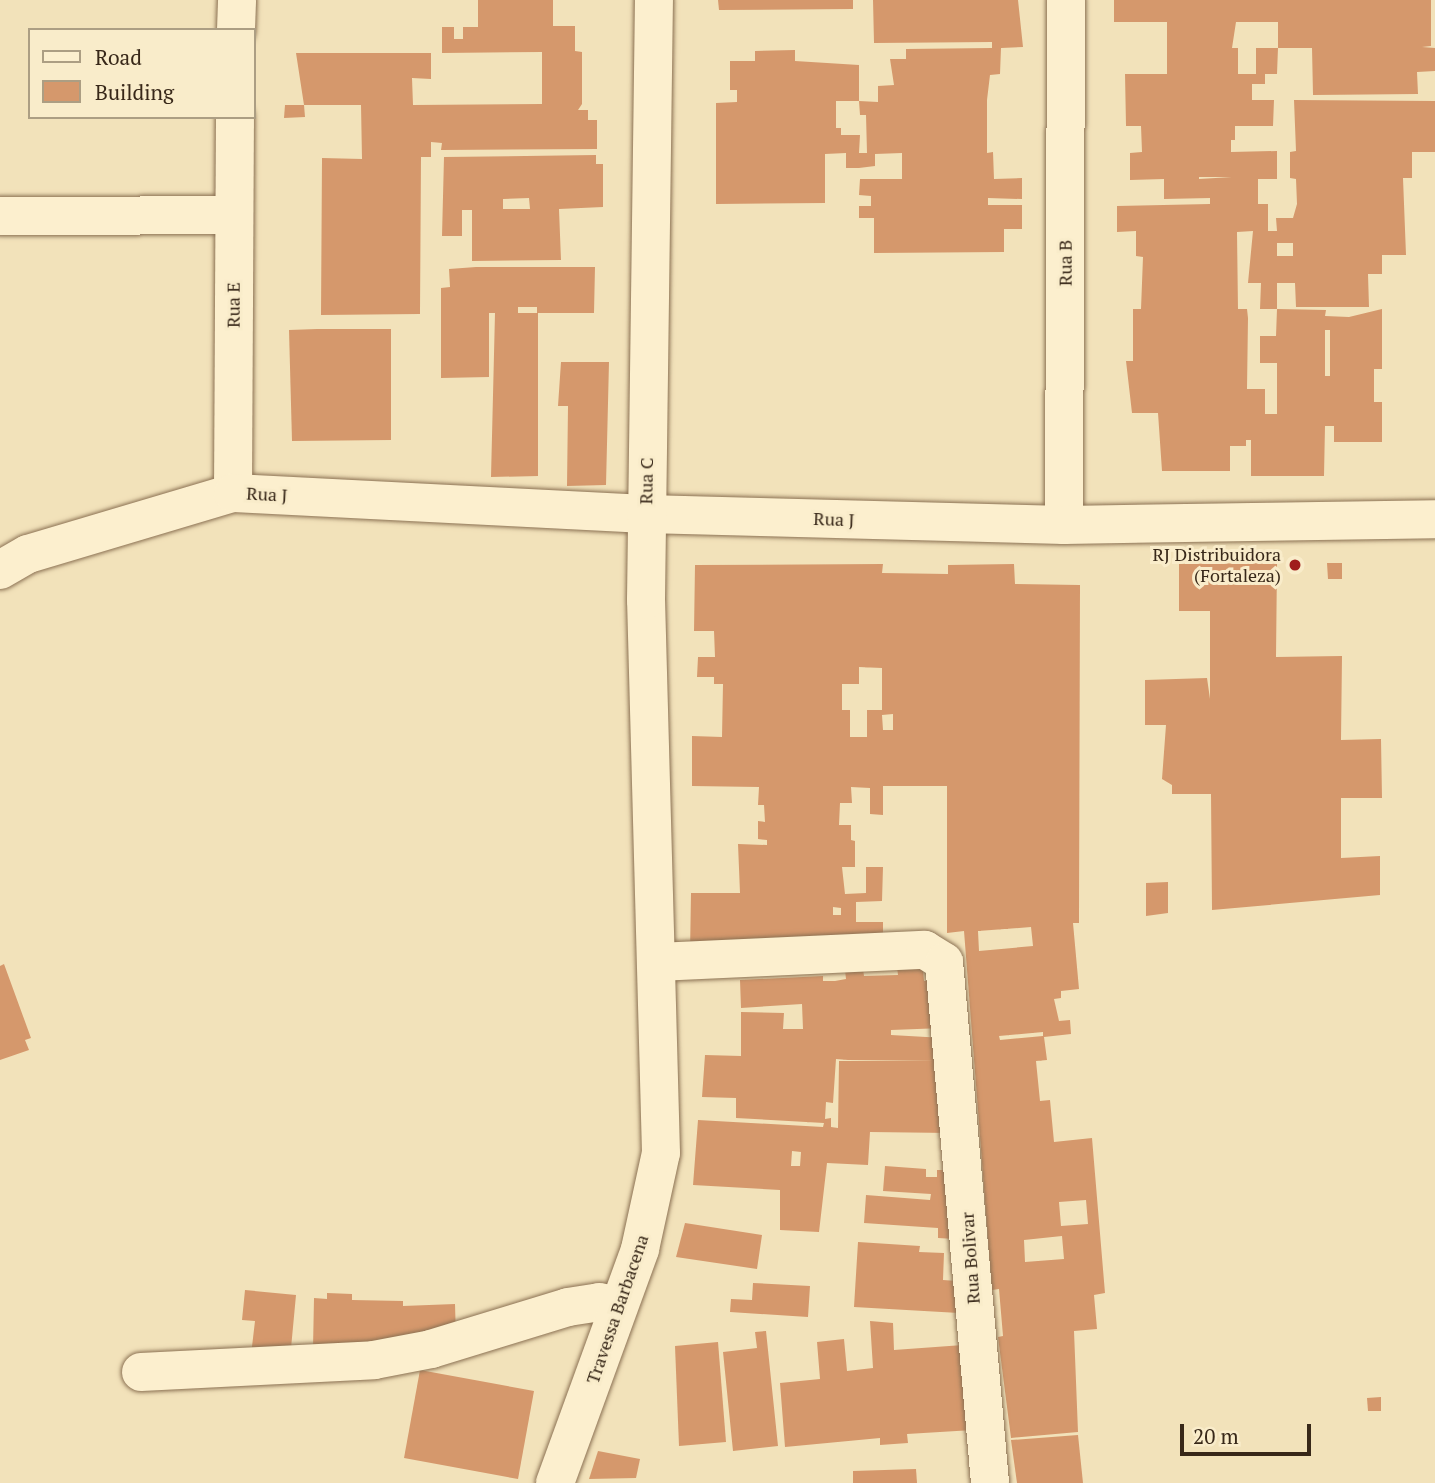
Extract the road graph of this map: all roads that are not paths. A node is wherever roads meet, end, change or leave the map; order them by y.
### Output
1 (237, 0) edge
2 (654, 0) edge
3 (1066, 0) edge
4 (236, 28) edge
5 (235, 119) edge
6 (233, 215) junction
7 (0, 216) edge
8 (233, 493) junction
9 (646, 514) junction
10 (1435, 519) edge
11 (1064, 525) junction
12 (0, 570) edge
13 (657, 962) junction
14 (620, 1306) junction
15 (141, 1372) dead end
16 (555, 1483) edge
17 (990, 1483) edge

1 - 4 street
2 - 9 street, Rua C
3 - 11 street, Rua B
5 - 6 street, Rua E
6 - 7 street
6 - 8 street, Rua E
8 - 9 street, Rua J
8 - 12 street, Rua J
9 - 11 street, Rua J
9 - 13 street, Rua C
10 - 11 street, Rua J
13 - 14 street, Travessa Barbacena
13 - 17 street, Rua Bolivar
14 - 15 street
14 - 16 street, Travessa Barbacena

